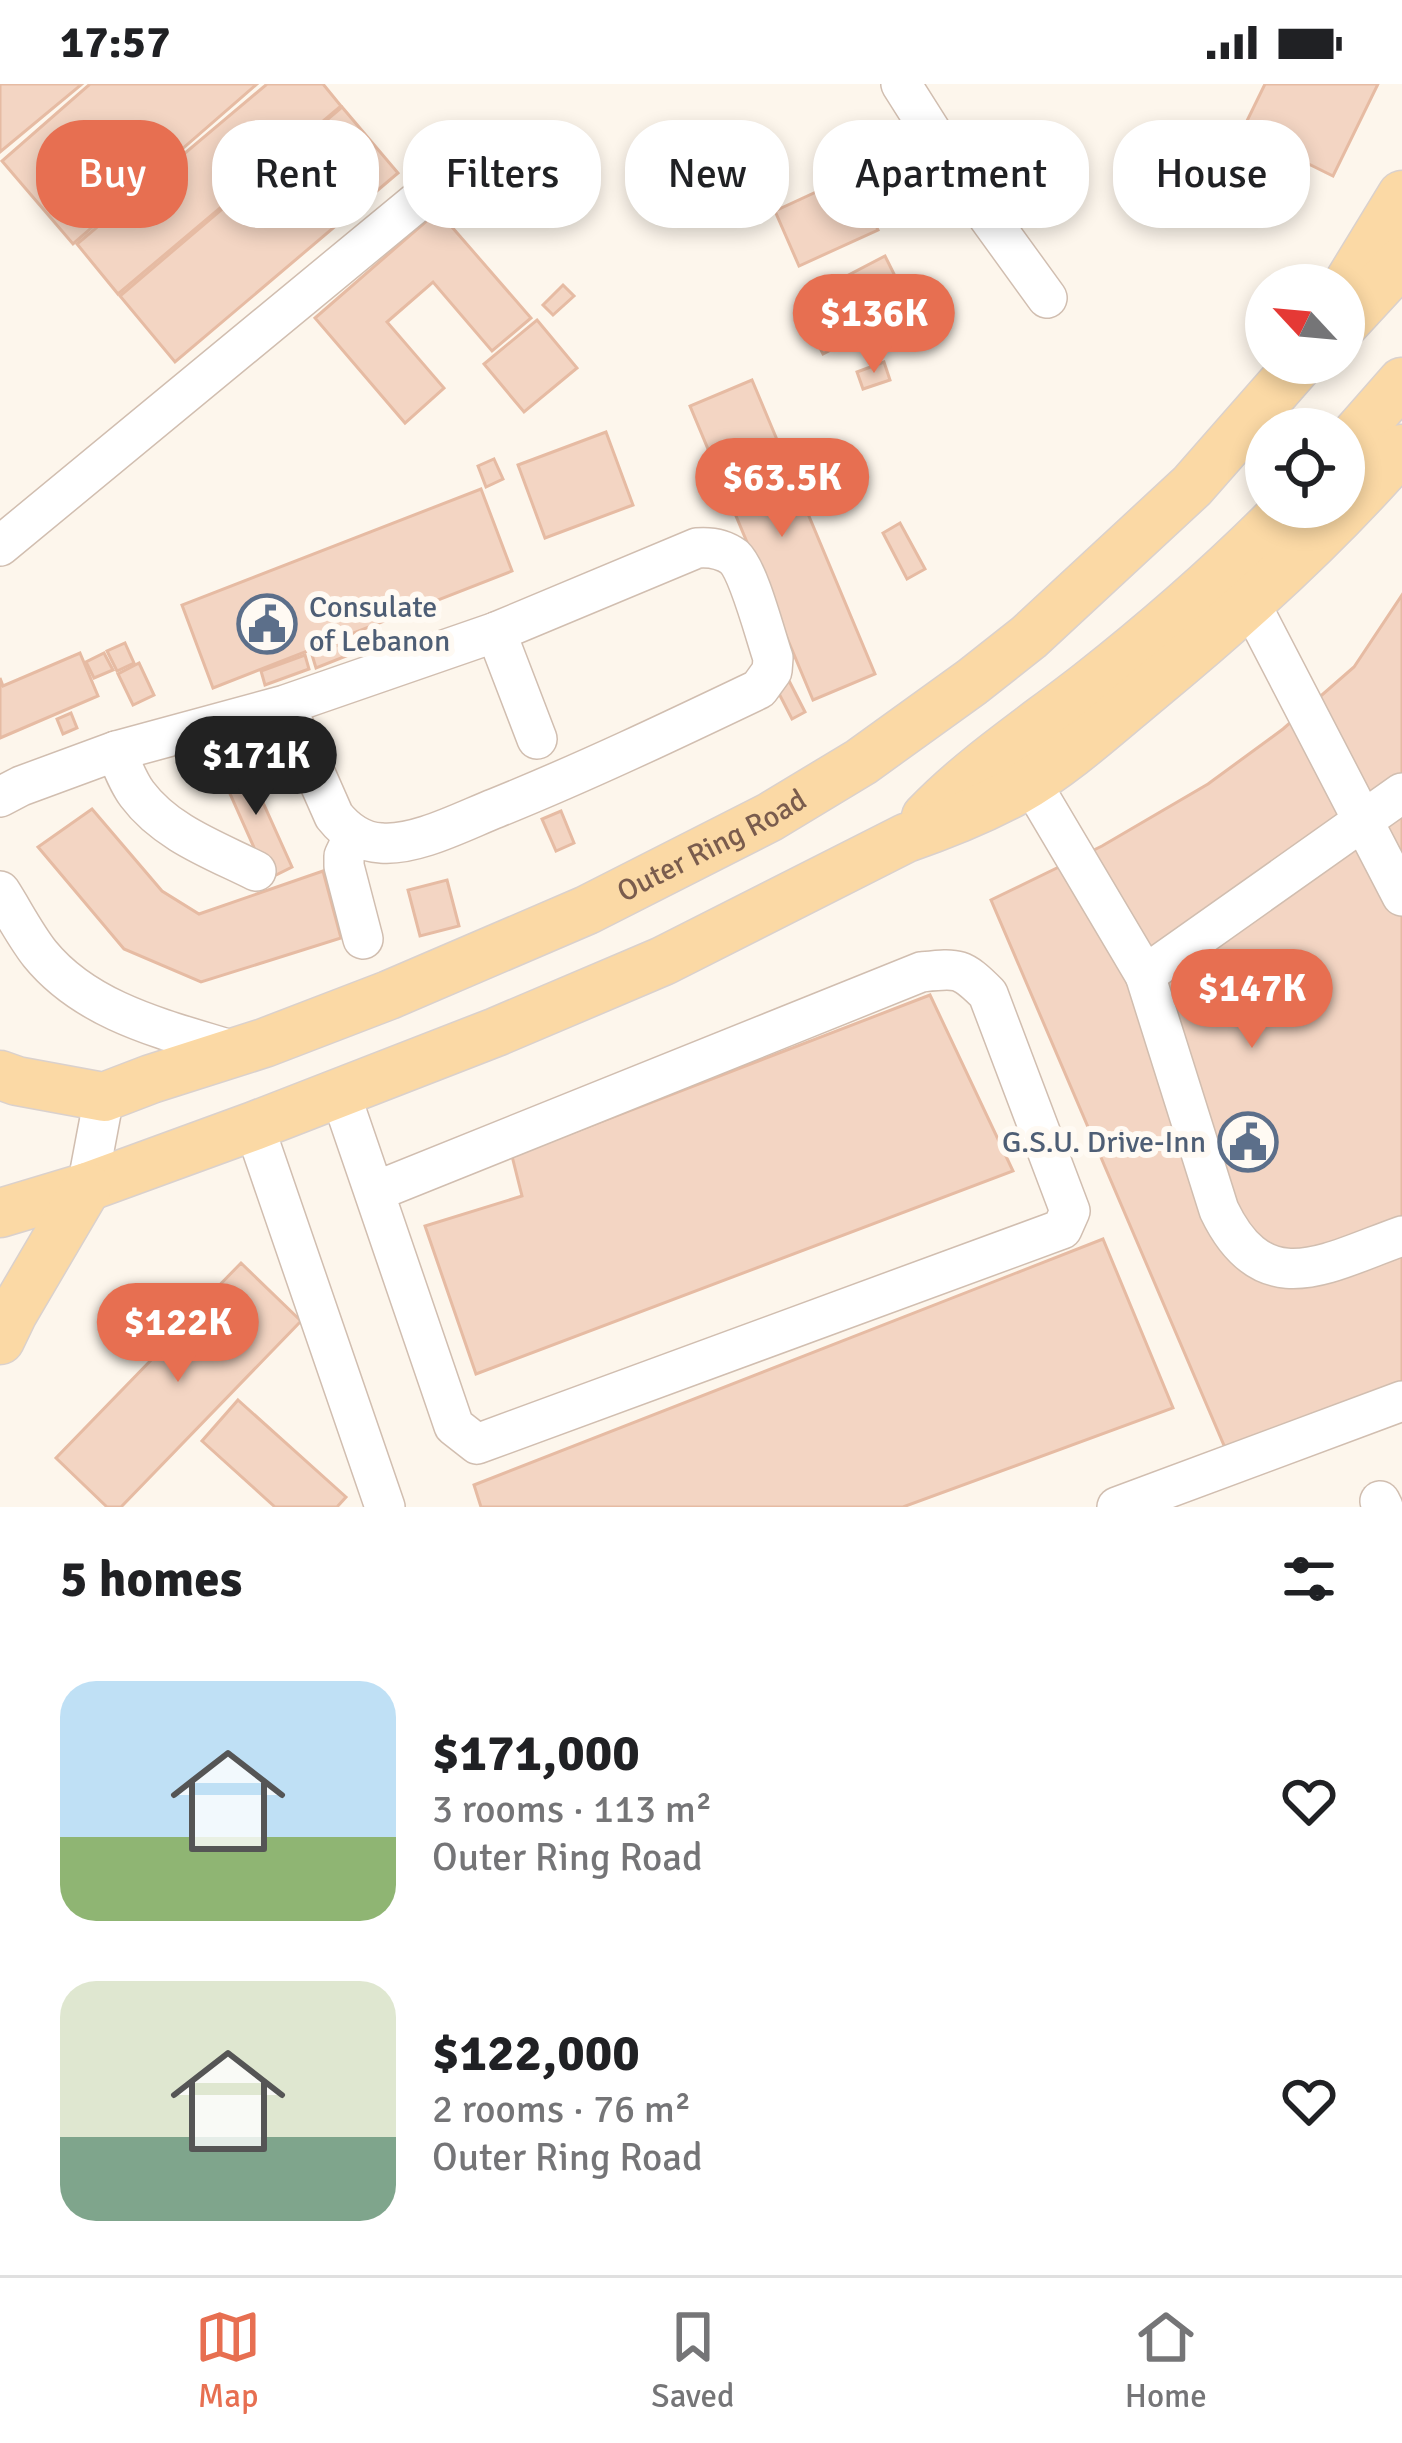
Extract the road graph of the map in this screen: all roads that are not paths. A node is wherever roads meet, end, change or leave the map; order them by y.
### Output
1 (902, 84) edge
2 (1402, 195) edge
3 (403, 214) edge
4 (1402, 261) edge
5 (1360, 264) edge
6 (1047, 298) dead end
7 (1365, 301) edge
8 (1402, 382) edge
9 (1282, 384) edge
10 (1365, 424) edge
11 (1402, 449) edge
12 (1268, 528) edge
13 (0, 545) edge
14 (1250, 603) junction
15 (496, 632) junction
16 (285, 706) junction
17 (536, 739) dead end
18 (116, 752) junction
19 (1030, 782) junction
20 (1402, 793) edge
21 (0, 797) edge
22 (1366, 821) junction
23 (354, 835) junction
24 (906, 838) junction
25 (256, 871) dead end
26 (0, 891) edge
27 (1402, 896) edge
28 (363, 939) dead end
29 (1145, 975) junction
30 (237, 1052) junction
31 (0, 1075) edge
32 (340, 1094) junction
33 (104, 1097) junction
34 (254, 1126) junction
35 (87, 1187) junction
36 (374, 1192) junction
37 (0, 1213) edge
38 (1402, 1236) edge
39 (0, 1340) edge
40 (1402, 1401) edge
41 (1119, 1506) edge
42 (386, 1507) edge

1 - 6 street
2 - 5 main road
3 - 13 street
4 - 7 main road
8 - 10 main road
9 - 30 main road, Outer Ring Road
11 - 14 main road
12 - 24 main road
14 - 19 main road
14 - 22 street
15 - 16 street
15 - 17 street
15 - 23 street
16 - 18 street
16 - 23 street
18 - 21 street
18 - 25 street
19 - 24 main road
19 - 29 street
20 - 22 street
22 - 27 street
22 - 29 street
23 - 28 street
24 - 32 main road
26 - 30 street
29 - 38 street
30 - 33 main road, Outer Ring Road
31 - 33 main road, Outer Ring Road
32 - 34 main road
32 - 36 street
33 - 35 street
34 - 35 main road
34 - 42 street
35 - 37 main road
35 - 39 main road
36 - 36 street
40 - 41 street

